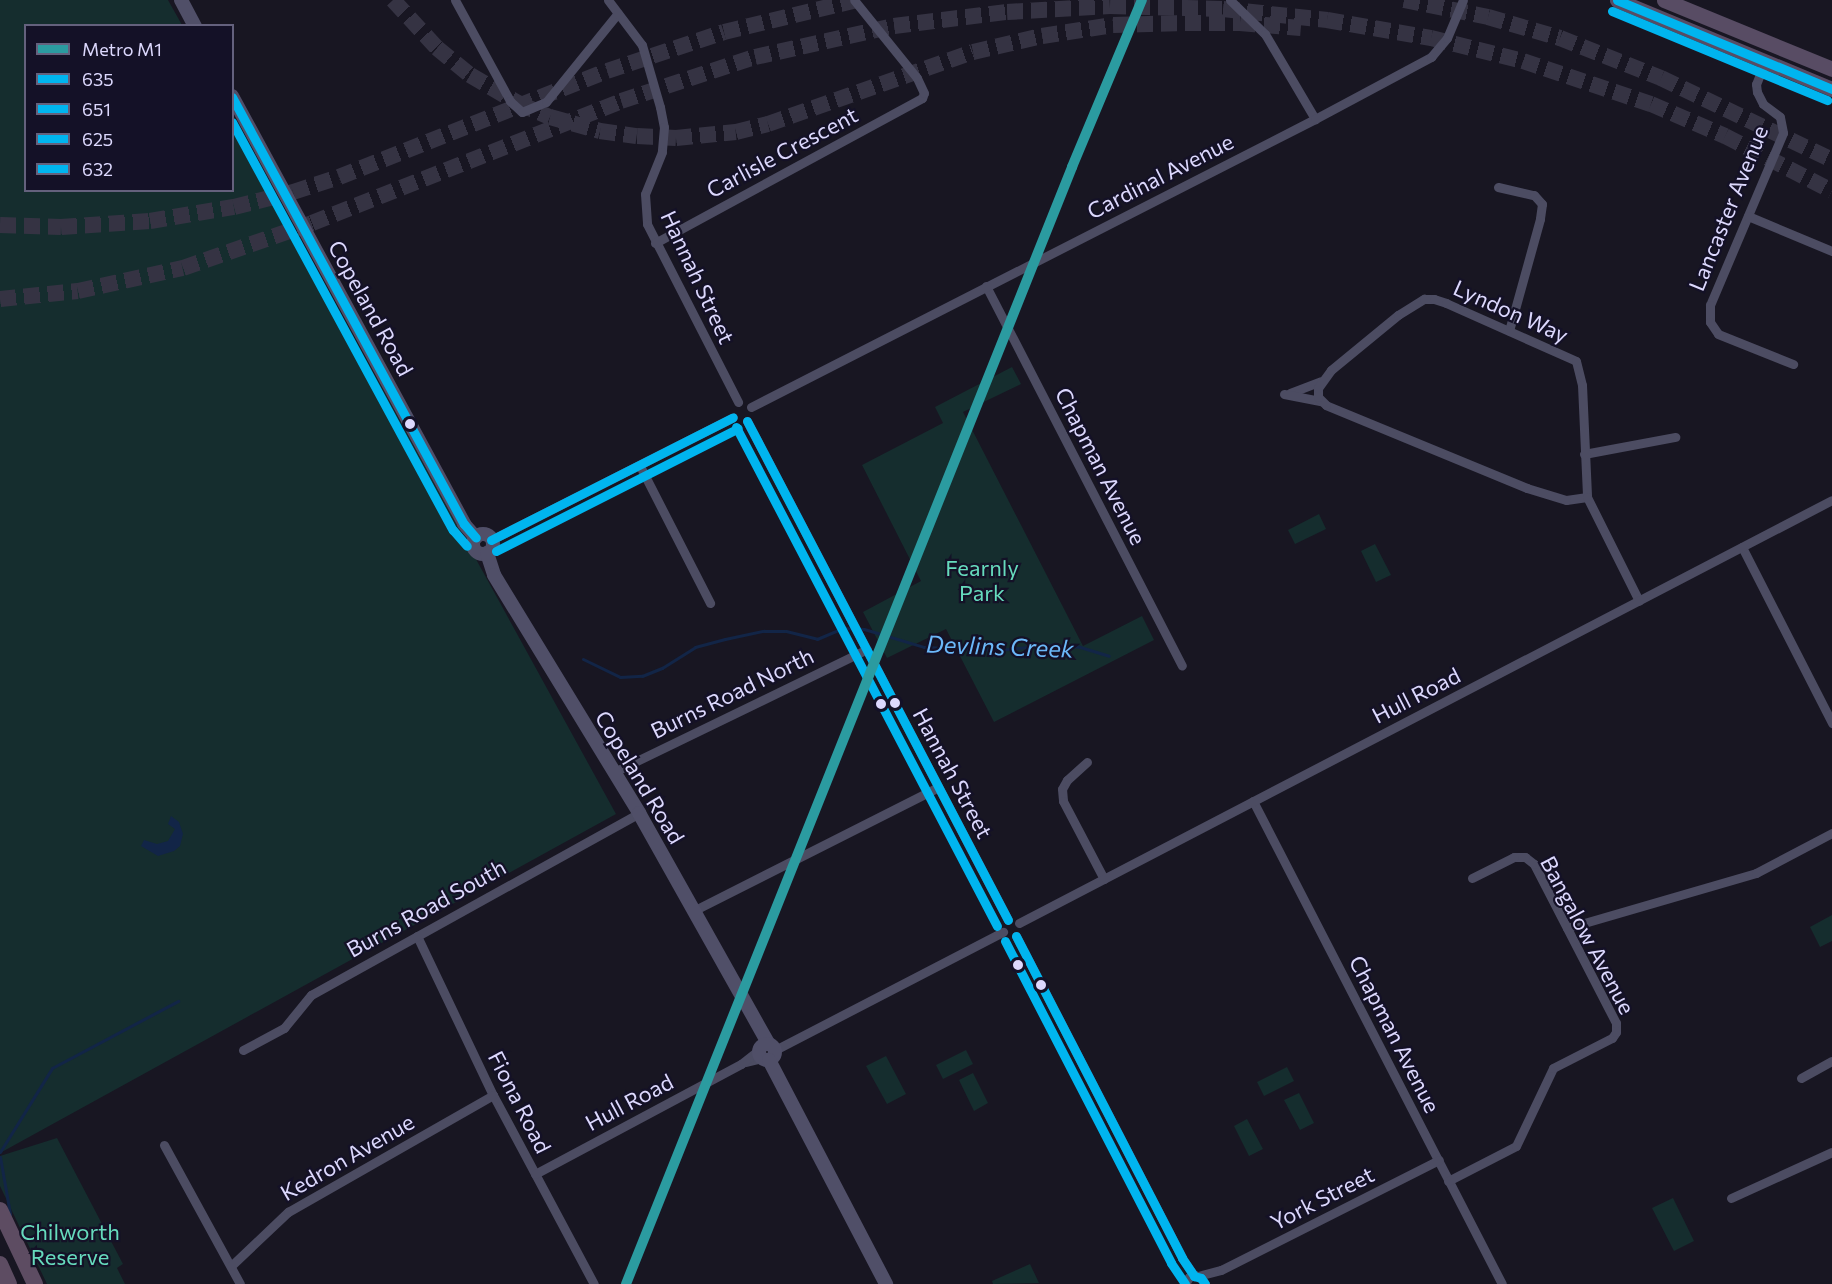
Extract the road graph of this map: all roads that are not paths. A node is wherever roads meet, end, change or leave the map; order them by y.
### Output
1 (181, 0) edge
2 (455, 0) edge
3 (608, 0) edge
4 (854, 0) edge
5 (1230, 0) edge
6 (1462, 0) edge
7 (1617, 0) edge
8 (1664, 0) edge
9 (618, 13) junction
10 (194, 24) edge
11 (1765, 62) junction
12 (1832, 69) edge
13 (1832, 89) edge
14 (234, 100) edge
15 (1315, 119) junction
16 (1498, 187) dead end
17 (1748, 216) junction
18 (655, 243) junction
19 (1832, 251) edge
20 (986, 286) junction
21 (1509, 331) junction
22 (1793, 364) dead end
23 (1321, 381) junction
24 (1321, 401) junction
25 (738, 402) junction
26 (751, 407) junction
27 (734, 417) junction
28 (747, 421) junction
29 (1675, 437) dead end
30 (1584, 454) junction
31 (640, 466) junction
32 (1587, 497) junction
33 (1832, 500) edge
34 (489, 546) junction
35 (1742, 547) junction
36 (1639, 601) junction
37 (711, 603) dead end
38 (867, 649) junction
39 (1182, 665) dead end
40 (1832, 723) edge
41 (1087, 762) dead end
42 (614, 772) junction
43 (938, 787) junction
44 (1253, 801) junction
45 (639, 813) junction
46 (1832, 834) edge
47 (1472, 878) dead end
48 (1104, 879) junction
49 (695, 910) junction
50 (1008, 920) junction
51 (1019, 923) junction
52 (1567, 928) junction
53 (1003, 932) junction
54 (417, 936) junction
55 (1016, 936) junction
56 (243, 1050) dead end
57 (767, 1051) junction
58 (1832, 1061) edge
59 (1801, 1078) dead end
60 (493, 1095) junction
61 (164, 1145) dead end
62 (1832, 1152) edge
63 (1439, 1160) junction
64 (535, 1174) junction
65 (1448, 1181) junction
66 (1731, 1198) dead end
67 (0, 1210) edge
68 (0, 1264) edge
69 (231, 1266) junction
70 (1196, 1280) edge
71 (9, 1284) edge
72 (35, 1284) edge
73 (240, 1284) edge
74 (594, 1284) edge
75 (886, 1284) edge
76 (1503, 1284) edge

1 - 10 main road
2 - 9 street
3 - 9 street, Hannah Street
4 - 18 street, Carlisle Crescent
5 - 15 street
6 - 15 street, Cardinal Avenue
7 - 11 highway
8 - 12 highway
9 - 18 street, Hannah Street
11 - 13 highway
11 - 17 street, Lancaster Avenue
14 - 34 main road, Copeland Road
15 - 20 street, Cardinal Avenue
16 - 21 street
17 - 19 street
17 - 22 street, Lancaster Avenue
18 - 25 street, Hannah Street
20 - 26 street, Cardinal Avenue
20 - 39 street, Chapman Avenue
21 - 23 street, Lyndon Way
21 - 30 street, Lyndon Way
23 - 24 street
23 - 24 street, Lyndon Way
24 - 32 street, Lyndon Way
25 - 26 street
25 - 27 street
26 - 28 street
27 - 28 street
27 - 31 street
28 - 38 street, Hannah Street
29 - 30 street
30 - 32 street, Lyndon Way
31 - 34 street
31 - 37 street
32 - 36 street, Lyndon Way
33 - 35 street, Hull Road
34 - 42 main road, Copeland Road
35 - 36 street, Hull Road
35 - 40 street
36 - 44 street, Hull Road
38 - 42 street, Burns Road North
38 - 43 street, Hannah Street
41 - 48 street
42 - 45 main road, Copeland Road
43 - 49 street
43 - 50 street, Hannah Street
44 - 48 street, Hull Road
44 - 63 street, Chapman Avenue
45 - 49 main road, Copeland Road
45 - 54 street, Burns Road South
46 - 52 street
47 - 52 street, Bangalow Avenue
48 - 51 street, Hull Road
49 - 57 main road, Copeland Road
50 - 51 street
50 - 53 street
51 - 55 street
52 - 65 street, Bangalow Avenue
53 - 55 street
53 - 57 street, Hull Road
54 - 56 street, Burns Road South
54 - 60 street, Fiona Road
55 - 70 street
57 - 64 street, Hull Road
57 - 75 main road, Copeland Road
58 - 59 street
60 - 64 street, Fiona Road
60 - 69 street, Kedron Avenue
61 - 69 street
62 - 66 street
63 - 65 street, Chapman Avenue
63 - 70 street, York Street
64 - 74 street, Fiona Road
65 - 76 street, Chapman Avenue
67 - 72 highway
68 - 71 highway
69 - 73 street

